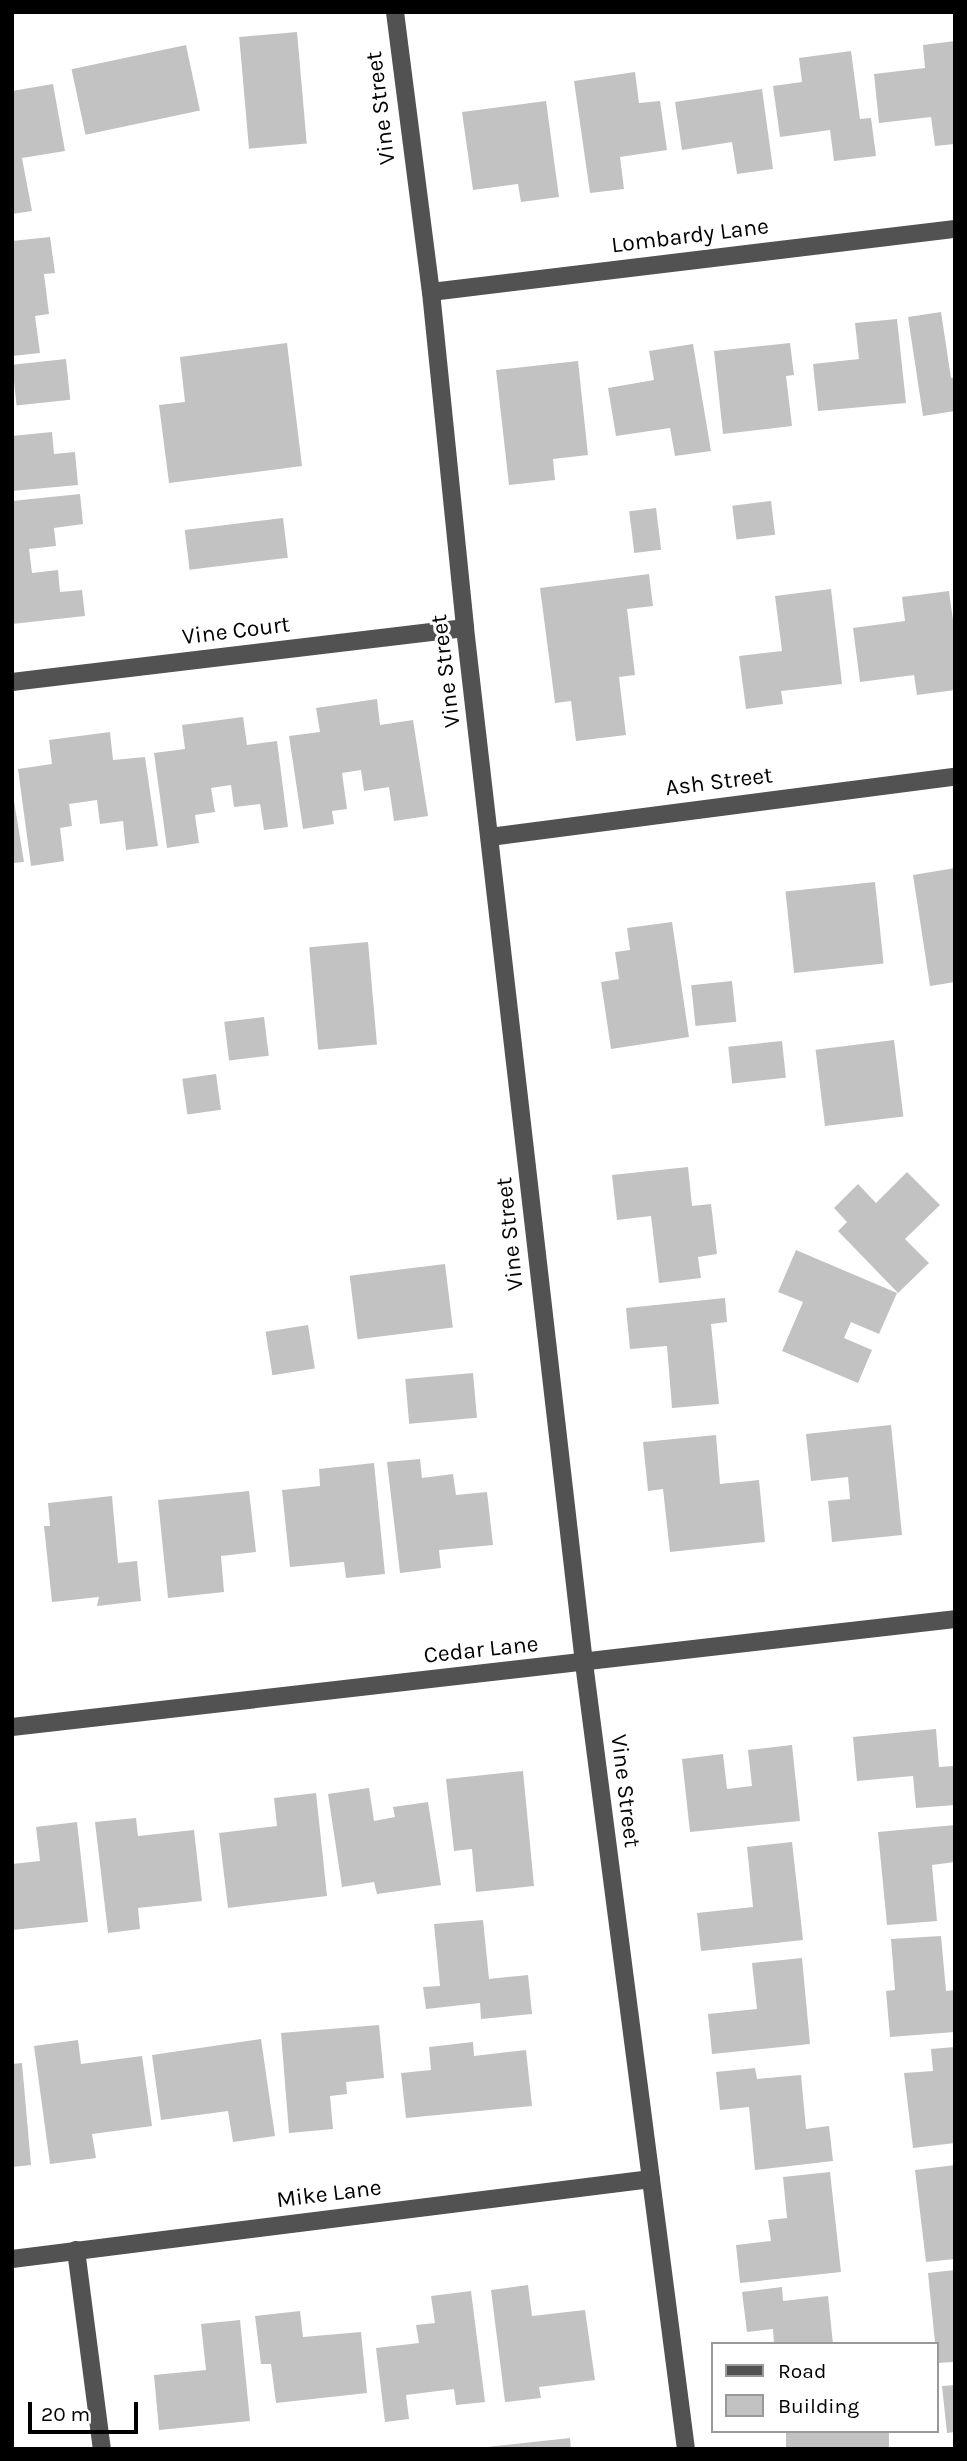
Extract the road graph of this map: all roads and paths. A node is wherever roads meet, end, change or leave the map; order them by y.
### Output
1 (394, 12) edge
2 (955, 229) edge
3 (431, 292) junction
4 (465, 628) junction
5 (12, 682) edge
6 (955, 777) edge
7 (490, 837) junction
8 (955, 1619) edge
9 (584, 1663) junction
10 (12, 1727) edge
11 (651, 2179) junction
12 (76, 2250) junction
13 (12, 2259) edge
14 (102, 2449) edge
15 (686, 2449) edge

1 - 3 street, Vine Street
2 - 3 street, Lombardy Lane
3 - 4 street, Vine Street
4 - 5 street, Vine Court
4 - 7 street, Vine Street
6 - 7 street, Ash Street
7 - 9 street, Vine Street
8 - 9 street, Cedar Lane
9 - 10 street, Cedar Lane
9 - 11 street, Vine Street
11 - 12 street, Mike Lane
11 - 15 street, Vine Street
12 - 13 street, Mike Lane
12 - 14 street

